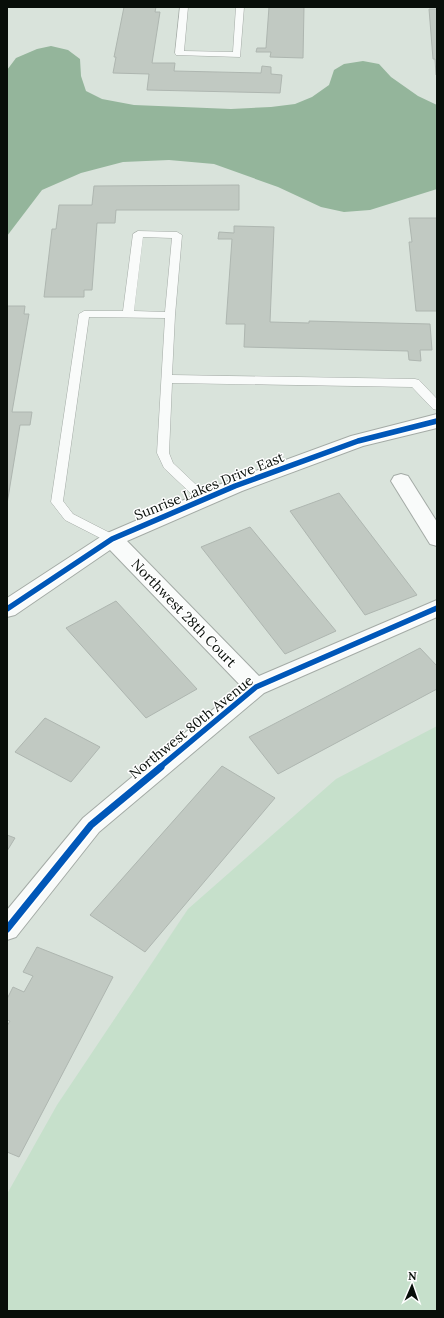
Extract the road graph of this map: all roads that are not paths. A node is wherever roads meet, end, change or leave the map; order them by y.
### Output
1 (184, 7) edge
2 (240, 7) edge
3 (128, 315) junction
4 (170, 315) junction
5 (167, 379) junction
6 (437, 406) edge
7 (437, 420) edge
8 (401, 481) dead end
9 (204, 499) junction
10 (112, 539) junction
11 (437, 539) edge
12 (437, 608) edge
13 (7, 609) edge
14 (256, 687) junction
15 (7, 929) edge

1 - 2 lane
3 - 4 lane
3 - 4 lane
3 - 10 lane
4 - 5 lane
5 - 6 lane
5 - 9 lane
7 - 9 street, Sunrise Lakes Drive East
8 - 11 street
9 - 10 street, Sunrise Lakes Drive East
10 - 13 street, Sunrise Lakes Drive East
10 - 14 street, Northwest 28th Court
12 - 14 street, Northwest 80th Avenue
14 - 15 street, Northwest 80th Avenue

